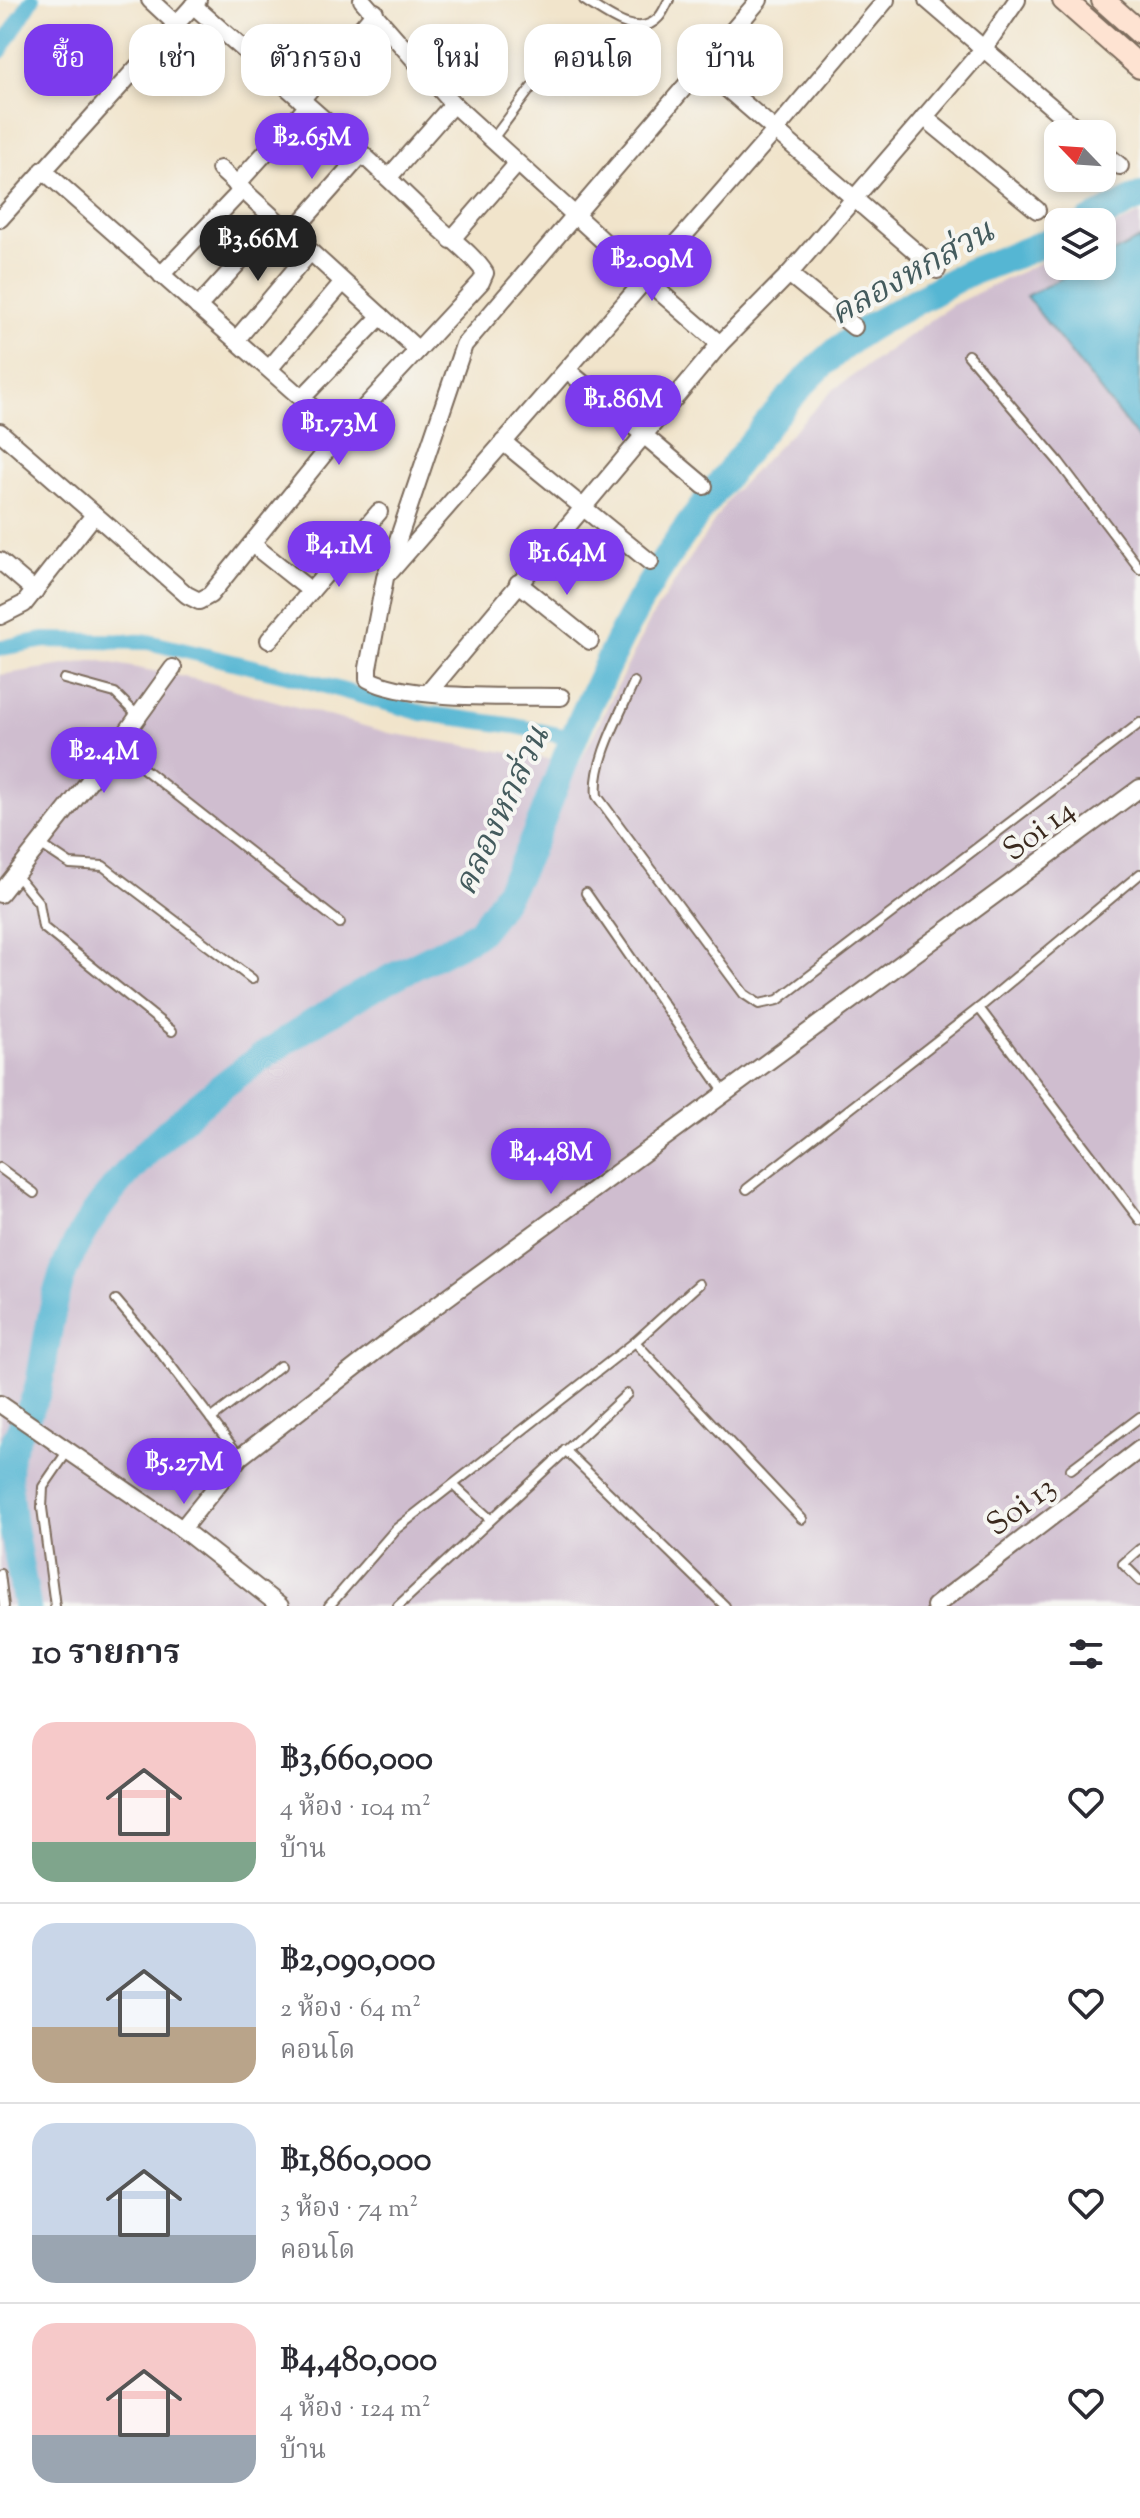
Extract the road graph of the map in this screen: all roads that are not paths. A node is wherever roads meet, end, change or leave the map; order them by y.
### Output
1 (150, 0) edge
2 (362, 0) edge
3 (584, 0) edge
4 (669, 0) edge
5 (759, 0) edge
6 (886, 0) edge
7 (927, 0) edge
8 (1017, 0) edge
9 (1064, 0) edge
10 (1103, 0) edge
11 (196, 3) edge
12 (375, 12) junction
13 (176, 24) edge
14 (178, 24) edge
15 (739, 24) edge
16 (1140, 33) edge
17 (984, 48) junction
18 (1140, 67) edge
19 (129, 77) edge
20 (525, 96) edge
21 (679, 96) edge
22 (735, 96) edge
23 (304, 103) junction
24 (453, 104) junction
25 (924, 117) junction
26 (1067, 120) edge
27 (775, 131) junction
28 (491, 140) junction
29 (362, 154) junction
30 (1116, 163) edge
31 (517, 164) junction
32 (1120, 166) dead end
33 (220, 169) dead end
34 (43, 170) junction
35 (389, 177) junction
36 (239, 187) junction
37 (855, 198) junction
38 (1037, 210) dead end
39 (577, 216) junction
40 (0, 219) edge
41 (276, 221) junction
42 (291, 234) junction
43 (451, 240) junction
44 (310, 252) junction
45 (937, 270) dead end
46 (789, 274) junction
47 (161, 275) junction
48 (646, 280) junction
49 (343, 282) junction
50 (198, 307) junction
51 (381, 316) junction
52 (854, 327) dead end
53 (236, 340) junction
54 (720, 344) junction
55 (418, 350) junction
56 (968, 355) dead end
57 (269, 369) junction
58 (567, 370) junction
59 (302, 398) junction
60 (341, 433) junction
61 (0, 434) edge
62 (643, 434) junction
63 (503, 442) junction
64 (704, 486) dead end
65 (582, 507) junction
66 (379, 512) dead end
67 (94, 515) junction
68 (252, 544) junction
69 (0, 561) edge
70 (650, 562) dead end
71 (1140, 569) edge
72 (385, 578) junction
73 (518, 583) junction
74 (35, 591) junction
75 (311, 591) junction
76 (0, 616) edge
77 (269, 640) dead end
78 (590, 641) dead end
79 (173, 668) dead end
80 (64, 679) dead end
81 (634, 682) dead end
82 (428, 693) junction
83 (561, 697) dead end
84 (137, 715) junction
85 (1140, 723) edge
86 (116, 747) junction
87 (1140, 788) edge
88 (39, 843) junction
89 (15, 874) junction
90 (1140, 874) edge
91 (586, 893) dead end
92 (0, 894) edge
93 (340, 923) dead end
94 (252, 979) dead end
95 (979, 1008) junction
96 (172, 1031) dead end
97 (725, 1093) junction
98 (0, 1168) edge
99 (747, 1189) dead end
100 (34, 1193) dead end
101 (1140, 1220) edge
102 (699, 1284) dead end
103 (116, 1300) dead end
104 (635, 1342) junction
105 (280, 1366) dead end
106 (627, 1394) dead end
107 (0, 1404) edge
108 (1140, 1417) edge
109 (211, 1419) junction
110 (63, 1449) junction
111 (1140, 1449) edge
112 (565, 1450) junction
113 (240, 1457) junction
114 (1071, 1469) dead end
115 (453, 1485) junction
116 (490, 1519) junction
117 (802, 1519) dead end
118 (182, 1529) junction
119 (1140, 1549) edge
120 (0, 1574) edge
121 (1140, 1581) edge
122 (4, 1606) edge
123 (55, 1606) edge
124 (280, 1606) edge
125 (329, 1606) edge
126 (398, 1606) edge
127 (725, 1606) edge
128 (935, 1606) edge

1 - 13 street
2 - 12 street
3 - 4 lane
5 - 15 street
6 - 27 street
7 - 17 street
8 - 17 street
9 - 18 main road
10 - 16 main road
11 - 14 street
11 - 23 street
12 - 23 street
12 - 24 street
17 - 25 street
17 - 26 street
19 - 34 street
20 - 28 lane
21 - 39 street
22 - 27 street
23 - 29 street
23 - 36 street
24 - 28 street
24 - 35 street
25 - 37 street
25 - 38 street
27 - 37 street
27 - 48 street
28 - 31 street
29 - 35 street
29 - 42 street
30 - 32 street
31 - 39 street
31 - 43 street
33 - 36 street
34 - 40 street
34 - 47 street
35 - 43 street
36 - 41 street
36 - 47 street
37 - 45 street
37 - 46 street
39 - 48 street
39 - 72 street
41 - 42 street
41 - 50 street
42 - 44 street
43 - 55 street
44 - 49 street
44 - 53 street
46 - 52 street
46 - 54 street
47 - 50 street
48 - 54 street
48 - 58 street
49 - 51 street
49 - 57 street
50 - 53 street
51 - 55 street
51 - 59 street
53 - 57 street
54 - 62 street
55 - 60 street
56 - 71 lane
57 - 59 street
58 - 62 street
58 - 63 street
59 - 60 street
60 - 68 street
61 - 67 street
62 - 64 street
62 - 65 street
63 - 65 street
63 - 72 street
65 - 70 street
65 - 73 street
66 - 75 street
67 - 68 street
67 - 74 street
68 - 75 street
69 - 74 street
72 - 82 street
73 - 78 street
73 - 82 street
74 - 76 street
75 - 77 street
79 - 84 street
80 - 84 lane
81 - 85 lane
82 - 83 street
84 - 86 street
86 - 88 street
86 - 93 lane
87 - 97 street, Soi 14
88 - 89 street
88 - 94 lane
89 - 92 street
89 - 96 lane
90 - 95 lane
91 - 97 lane
95 - 99 lane
95 - 101 lane
97 - 113 street, Soi 14
98 - 100 lane
102 - 104 lane
103 - 109 lane
104 - 115 lane
104 - 117 lane
105 - 109 lane
106 - 112 lane
107 - 110 street
108 - 114 lane
109 - 113 lane
110 - 118 street
110 - 123 lane
111 - 128 street, Soi 13
112 - 116 lane
112 - 127 lane
113 - 118 street, Soi 14
115 - 116 lane
115 - 125 lane
116 - 126 lane
118 - 124 street
119 - 121 lane
120 - 122 lane

